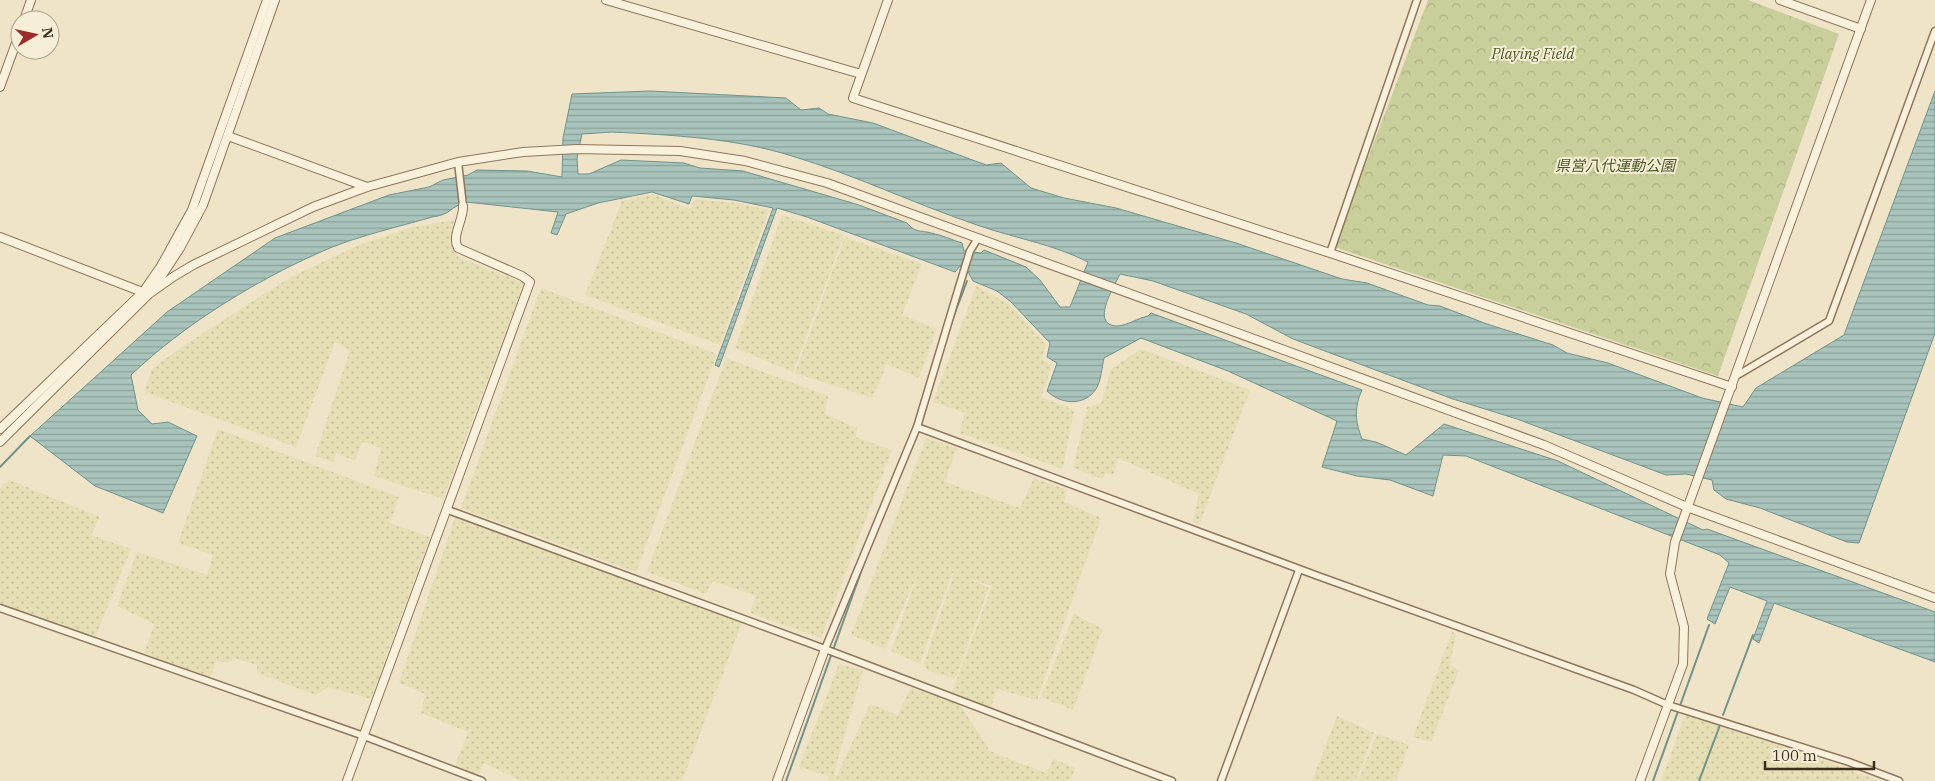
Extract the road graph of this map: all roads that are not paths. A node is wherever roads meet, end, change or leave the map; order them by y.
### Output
1 (268, 0) edge
2 (275, 0) edge
3 (606, 0) edge
4 (888, 0) edge
5 (1416, 0) edge
6 (1780, 0) edge
7 (1871, 0) edge
8 (1861, 29) junction
9 (1935, 31) edge
10 (10, 60) edge
11 (861, 74) junction
12 (0, 88) edge
13 (228, 136) junction
14 (458, 162) junction
15 (367, 186) junction
16 (463, 206) joint
17 (0, 237) edge
18 (978, 238) junction
19 (1330, 253) junction
20 (146, 293) junction
21 (1736, 376) junction
22 (1732, 387) junction
23 (917, 427) junction
24 (0, 429) edge
25 (0, 442) edge
26 (1687, 507) junction
27 (448, 510) junction
28 (1300, 570) junction
29 (1935, 598) edge
30 (0, 608) edge
31 (829, 651) junction
32 (1668, 705) junction
33 (364, 736) junction
34 (347, 781) edge
35 (482, 781) edge
36 (776, 781) edge
37 (1172, 781) edge
38 (1221, 781) edge
39 (1640, 781) edge
40 (1899, 781) edge

1 - 20 street
2 - 13 street
3 - 11 street
4 - 11 street
5 - 19 street
6 - 8 street
7 - 8 street
8 - 21 street
9 - 21 street
10 - 12 street
11 - 19 street
13 - 15 street
13 - 20 street
14 - 15 street
14 - 16 street
14 - 18 street
15 - 20 street
16 - 27 street
17 - 20 street
18 - 23 street
18 - 26 street
19 - 22 street
20 - 24 street
20 - 25 street
21 - 22 street
22 - 26 street
23 - 28 street
23 - 31 street
26 - 29 street
26 - 32 street
27 - 31 street
27 - 33 street
28 - 32 street
28 - 38 street
30 - 33 street
31 - 36 street
31 - 37 street
32 - 39 street
32 - 40 street
33 - 34 street
33 - 35 street

